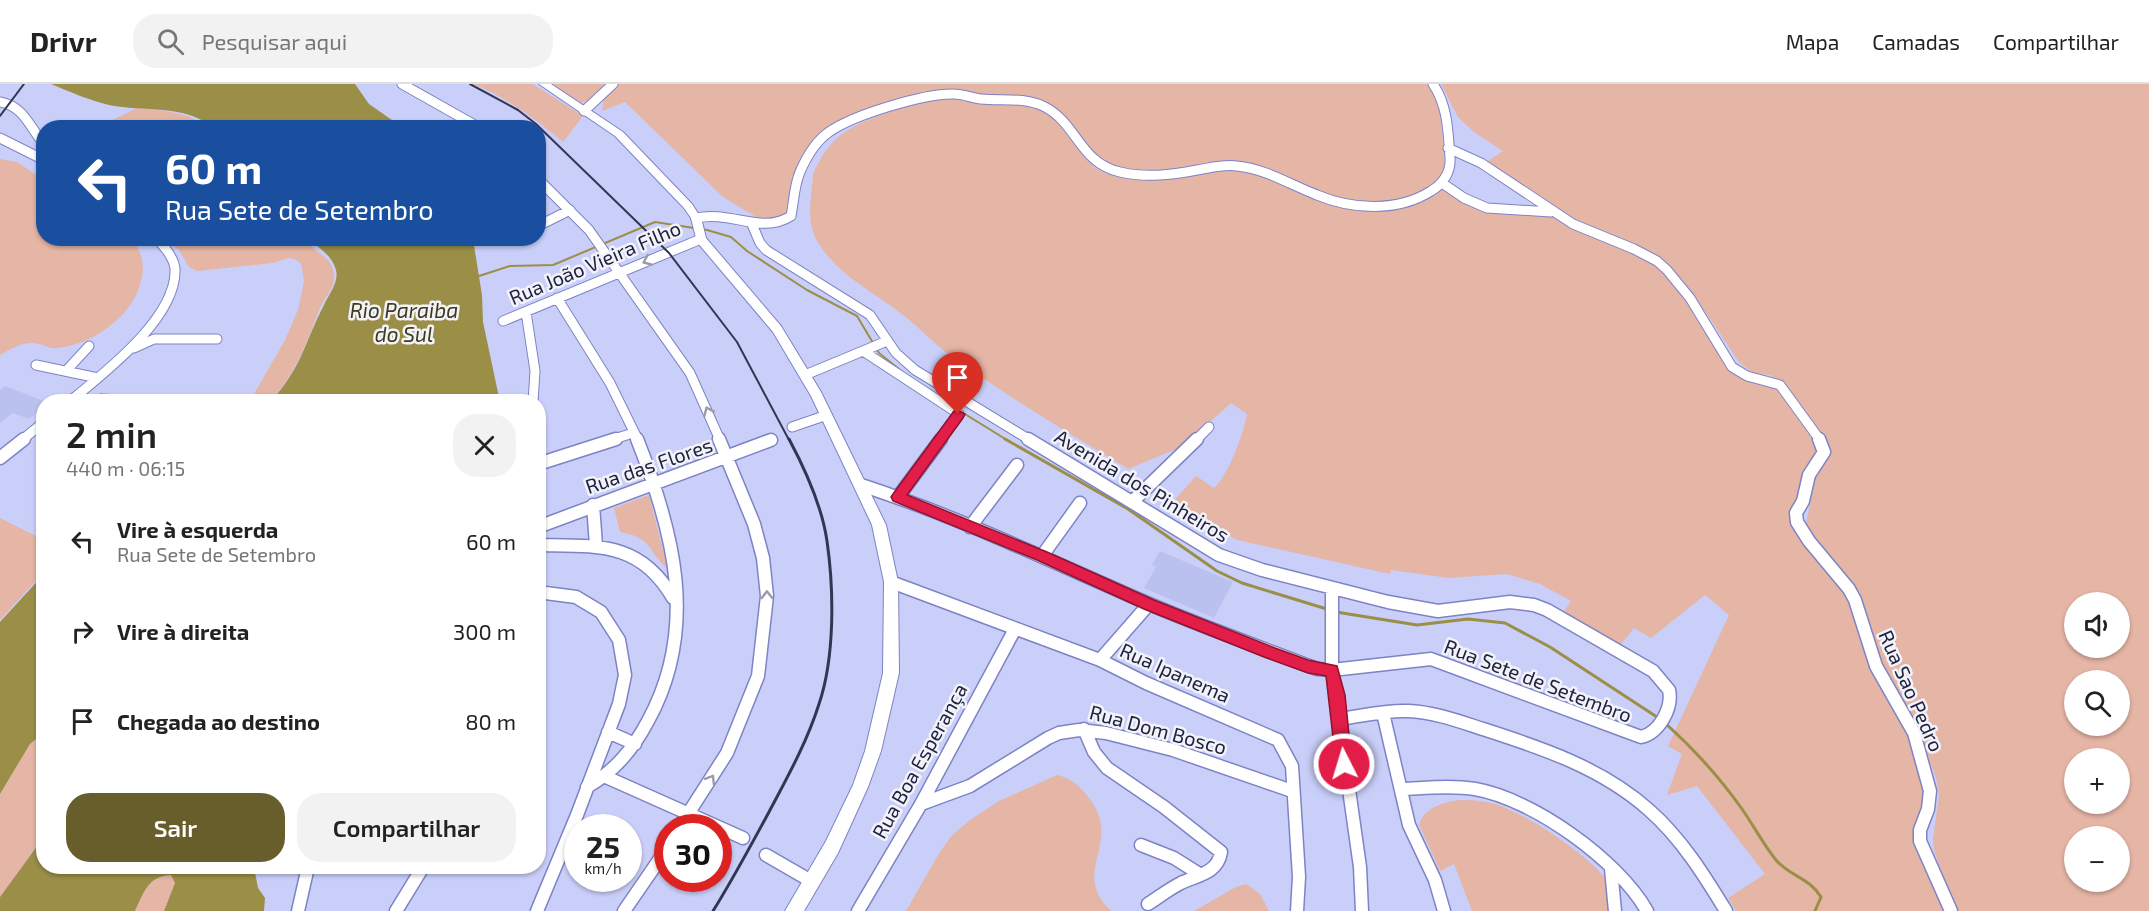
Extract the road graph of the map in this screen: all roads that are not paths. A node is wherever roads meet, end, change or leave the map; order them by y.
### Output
1 (402, 84) edge
2 (544, 84) edge
3 (613, 84) edge
4 (1433, 84) edge
5 (1, 101) edge
6 (584, 111) junction
7 (465, 120) edge
8 (36, 131) edge
9 (0, 138) edge
10 (1448, 148) junction
11 (36, 156) edge
12 (1442, 183) junction
13 (546, 187) edge
14 (570, 210) junction
15 (1555, 213) junction
16 (697, 220) junction
17 (546, 222) edge
18 (751, 222) junction
19 (701, 238) junction
20 (164, 246) edge
21 (620, 273) junction
22 (557, 298) junction
23 (526, 312) junction
24 (503, 321) dead end
25 (217, 339) dead end
26 (884, 343) junction
27 (89, 346) dead end
28 (867, 350) junction
29 (122, 357) junction
30 (36, 365) dead end
31 (66, 371) junction
32 (805, 375) junction
33 (98, 378) junction
34 (79, 394) edge
35 (534, 394) edge
36 (827, 415) junction
37 (792, 427) dead end
38 (1209, 427) dead end
39 (36, 429) edge
40 (633, 433) junction
41 (771, 440) dead end
42 (0, 458) edge
43 (727, 458) junction
44 (546, 461) edge
45 (1017, 465) dead end
46 (653, 483) junction
47 (861, 486) junction
48 (898, 497) junction
49 (1132, 502) junction
50 (1080, 503) dead end
51 (593, 505) junction
52 (546, 524) edge
53 (970, 527) junction
54 (546, 545) edge
55 (596, 545) junction
56 (1042, 556) junction
57 (891, 582) junction
58 (1332, 588) junction
59 (546, 593) edge
60 (1149, 604) junction
61 (677, 609) junction
62 (1015, 629) junction
63 (1100, 660) junction
64 (1332, 670) junction
65 (1383, 713) junction
66 (1340, 719) junction
67 (1658, 725) joint
68 (1084, 729) junction
69 (608, 732) junction
70 (635, 744) junction
71 (606, 777) junction
72 (587, 787) junction
73 (1402, 789) junction
74 (1292, 791) junction
75 (921, 804) junction
76 (688, 813) junction
77 (743, 838) dead end
78 (1141, 845) dead end
79 (766, 855) dead end
80 (654, 867) edge
81 (1611, 869) junction
82 (306, 874) edge
83 (419, 874) edge
84 (1202, 875) junction
85 (811, 881) junction
86 (1148, 904) dead end
87 (298, 911) edge
88 (396, 911) edge
89 (537, 911) edge
90 (624, 911) edge
91 (794, 911) edge
92 (858, 911) edge
93 (1297, 911) edge
94 (1362, 911) edge
95 (1444, 911) edge
96 (1615, 911) edge
97 (1647, 911) edge
98 (1726, 911) edge
99 (1951, 911) edge

1 - 7 street
2 - 6 street
3 - 6 street
4 - 10 street
5 - 8 street
6 - 16 street
9 - 11 street
10 - 12 street
10 - 15 street
12 - 15 street
12 - 18 street
13 - 14 street
14 - 17 street
14 - 21 street
15 - 99 street, Rua Sao Pedro
16 - 18 street
16 - 19 street
18 - 26 street, Avenida dos Pinheiros
19 -> 21 street, Rua João Vieira Filho
19 - 32 street
20 - 29 street
21 - 22 street, Rua João Vieira Filho
43 -> 21 street
22 - 23 street, Rua João Vieira Filho
22 - 40 street
23 - 24 street, Rua João Vieira Filho
23 - 35 street
25 - 29 street
26 - 28 street
26 - 49 street, Avenida dos Pinheiros
27 - 31 street
28 - 32 street
28 - 48 street
29 - 33 street
30 - 31 street
31 - 33 street
32 - 36 street
33 - 34 street
36 - 37 street
36 - 47 street
38 - 49 street
39 - 42 street
40 - 44 street
40 - 46 street
41 - 43 street, Rua das Flores
43 - 46 street, Rua das Flores
76 -> 43 street
45 - 53 street
46 - 51 street, Rua das Flores
46 - 61 street
47 - 48 street, Rua Sete de Setembro
47 - 57 street
48 - 53 street, Rua Sete de Setembro
49 - 58 street, Avenida dos Pinheiros
50 - 56 street
51 - 52 street, Rua das Flores
51 - 55 street
53 - 56 street, Rua Sete de Setembro
54 - 55 street
55 - 61 street
56 - 60 street, Rua Sete de Setembro
57 - 62 street, Rua Ipanema
57 - 85 street
58 - 64 street
58 - 67 street, Avenida dos Pinheiros
59 - 69 street
60 - 63 street
60 - 64 street, Rua Sete de Setembro
61 - 70 street
62 - 63 street, Rua Ipanema
62 - 75 street, Rua Boa Esperança
63 - 74 street, Rua Ipanema
64 - 66 street
64 - 67 street, Rua Sete de Setembro
65 - 66 street
65 - 73 street
65 - 98 street
66 - 94 street
68 - 74 street, Rua Dom Bosco
68 - 75 street, Rua Dom Bosco
68 - 84 street
69 - 70 street
69 - 72 street
70 - 71 street
71 - 72 street
71 - 76 street
72 - 89 street
73 - 81 street
73 - 95 street
74 - 93 street, Rua Ipanema
75 - 92 street, Rua Boa Esperança
76 - 77 street
78 - 84 street
79 - 85 street
80 - 90 street
81 - 96 street
81 - 97 street
82 - 87 street
83 - 88 street
84 - 86 street
85 - 91 street

